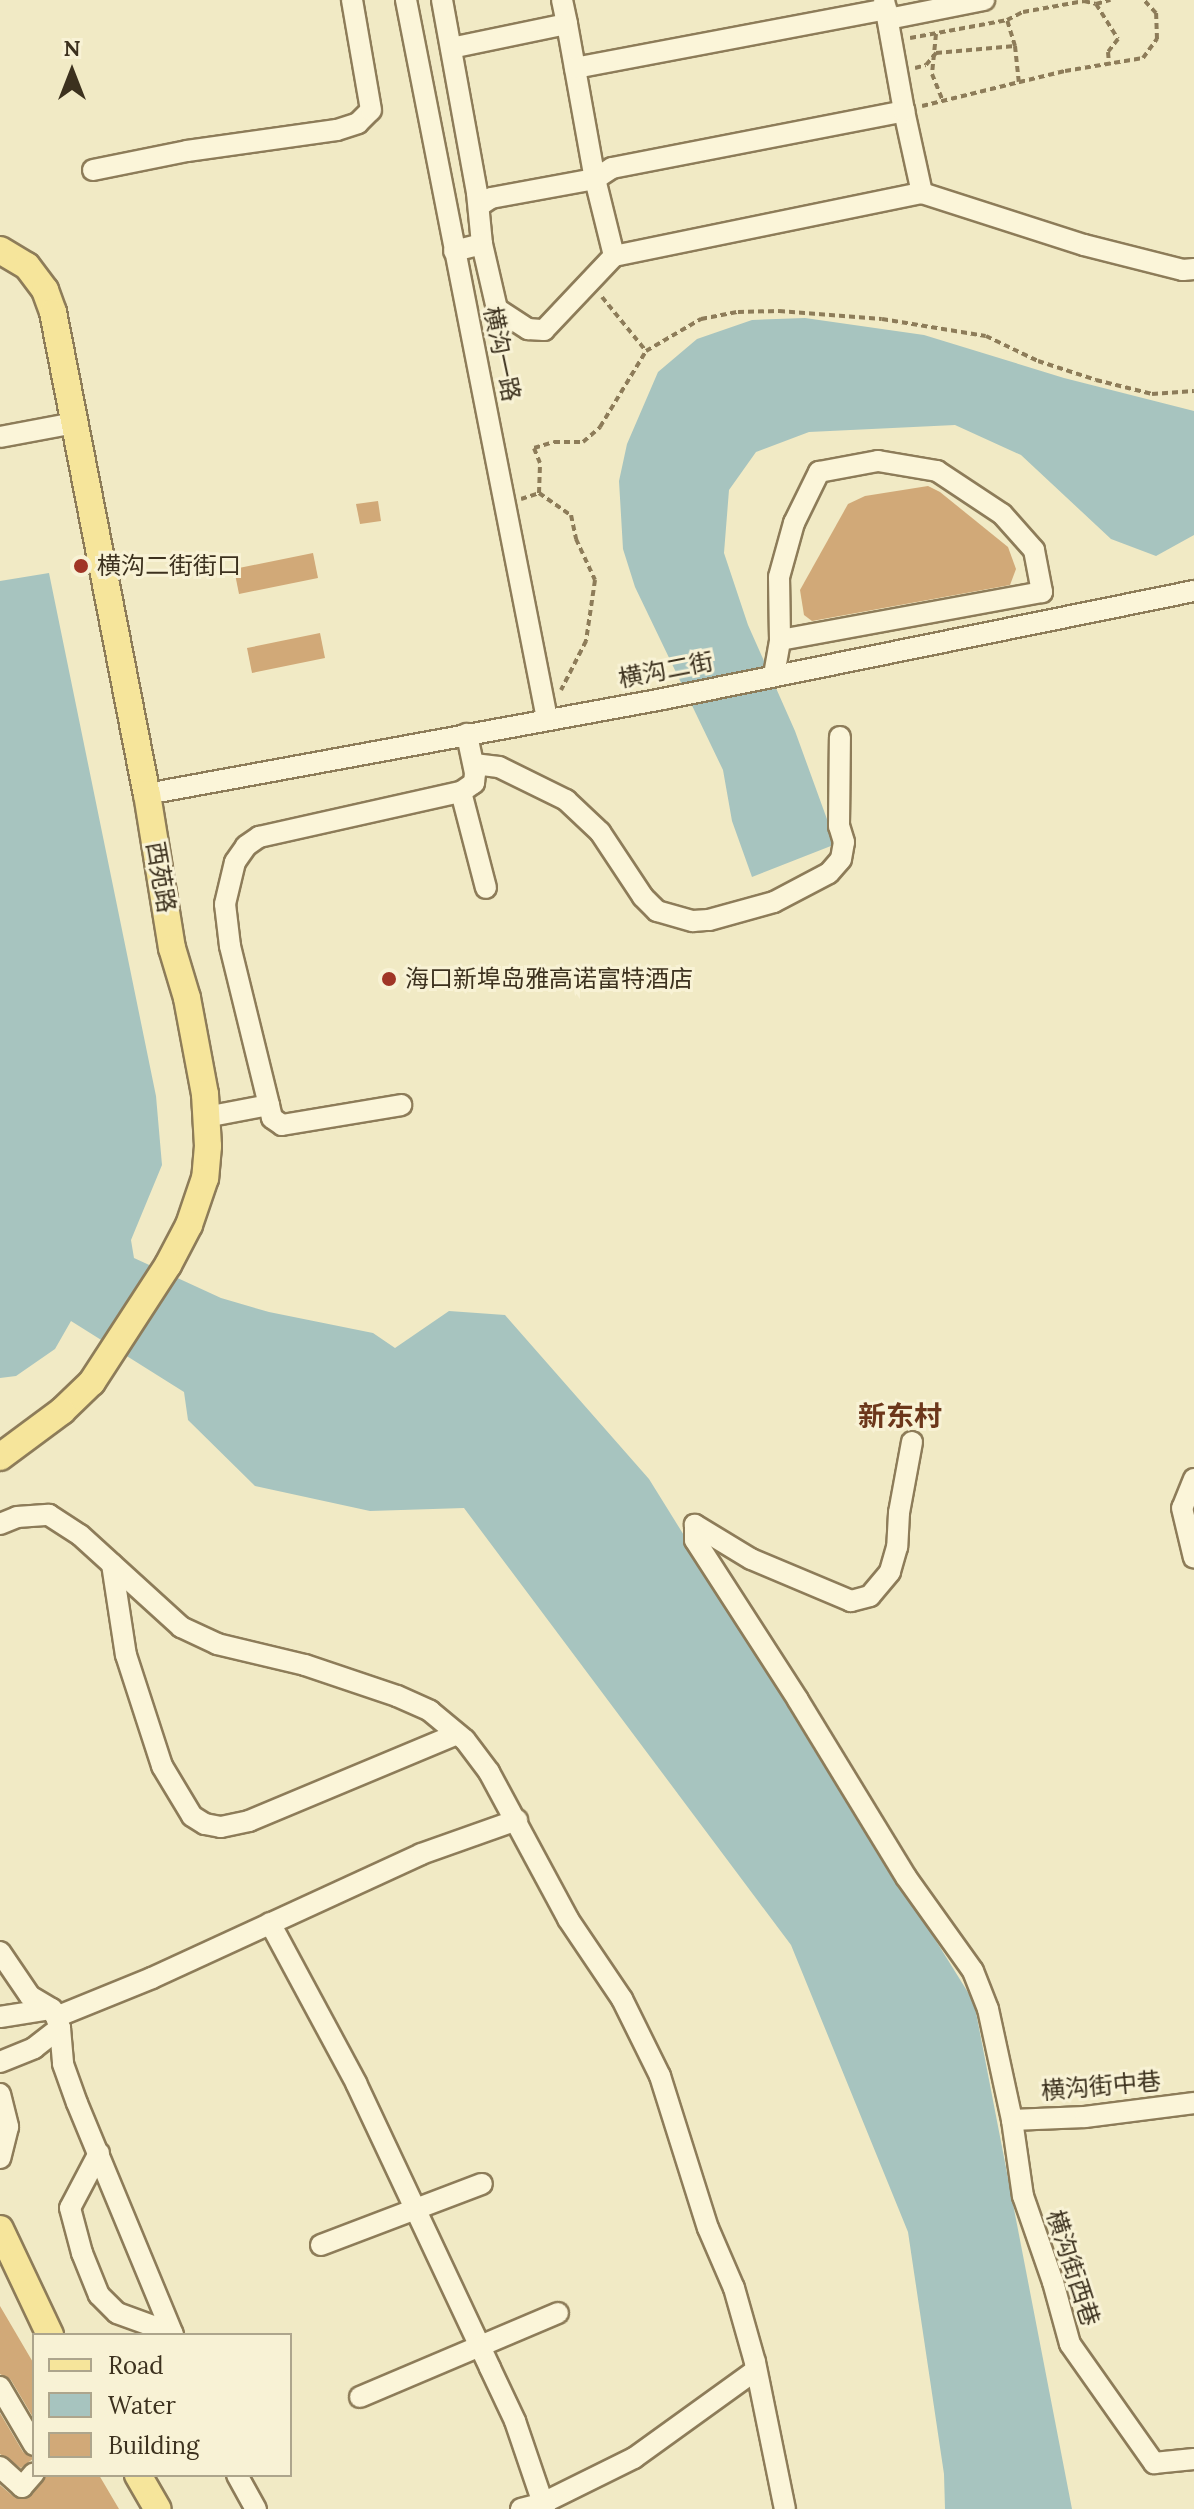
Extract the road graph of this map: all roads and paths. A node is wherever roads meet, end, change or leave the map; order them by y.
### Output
1 (352, 0) edge
2 (406, 0) edge
3 (442, 0) edge
4 (562, 0) edge
5 (984, 0) edge
6 (1110, 0) edge
7 (1144, 0) edge
8 (1096, 4) junction
9 (886, 10) edge
10 (1007, 20) junction
11 (567, 24) junction
12 (936, 34) junction
13 (892, 41) junction
14 (1015, 46) junction
15 (451, 48) junction
16 (936, 53) junction
17 (1109, 64) junction
18 (575, 68) junction
19 (897, 72) junction
20 (1019, 82) junction
21 (943, 101) junction
22 (904, 111) junction
23 (93, 170) dead end
24 (595, 179) junction
25 (922, 193) junction
26 (479, 206) junction
27 (482, 244) junction
28 (0, 250) edge
29 (454, 251) junction
30 (614, 256) junction
31 (1194, 269) edge
32 (591, 284) junction
33 (646, 351) junction
34 (1194, 391) edge
35 (75, 423) junction
36 (0, 437) edge
37 (539, 493) junction
38 (519, 513) dead end
39 (1194, 591) edge
40 (970, 606) junction
41 (975, 635) junction
42 (780, 640) junction
43 (774, 675) junction
44 (547, 719) junction
45 (467, 734) junction
46 (840, 737) dead end
47 (474, 764) junction
48 (461, 792) junction
49 (147, 794) junction
50 (486, 888) dead end
51 (269, 1105) junction
52 (401, 1105) dead end
53 (206, 1117) junction
54 (912, 1442) dead end
55 (0, 1457) edge
56 (1194, 1479) edge
57 (0, 1524) edge
58 (1194, 1558) edge
59 (112, 1564) junction
60 (457, 1734) junction
61 (517, 1820) junction
62 (270, 1923) junction
63 (0, 1952) edge
64 (0, 2017) edge
65 (56, 2018) junction
66 (0, 2062) edge
67 (0, 2094) edge
68 (1194, 2103) edge
69 (1012, 2120) junction
70 (99, 2153) junction
71 (0, 2158) edge
72 (482, 2184) dead end
73 (414, 2208) junction
74 (0, 2229) edge
75 (321, 2245) dead end
76 (558, 2313) dead end
77 (49, 2333) edge
78 (170, 2333) edge
79 (173, 2333) edge
80 (479, 2345) junction
81 (756, 2370) junction
82 (0, 2387) edge
83 (360, 2397) dead end
84 (32, 2442) edge
85 (1194, 2459) edge
86 (0, 2467) edge
87 (139, 2477) edge
88 (238, 2477) edge
89 (28, 2480) edge
90 (544, 2506) edge
91 (19, 2509) edge
92 (158, 2509) edge
93 (256, 2509) edge
94 (521, 2509) edge
95 (785, 2509) edge

1 - 23 street
2 - 29 street, 横沟一路
3 - 15 street
4 - 11 street
5 - 9 street
6 - 8 path
7 - 17 path
8 - 10 path
8 - 17 path
9 - 13 street
9 - 18 street
10 - 12 path
10 - 14 path
11 - 15 street
11 - 18 street
12 - 13 path
12 - 16 path
13 - 19 street
14 - 16 path
14 - 20 path
15 - 26 street
16 - 19 path
16 - 21 path
17 - 20 path
18 - 24 street
19 - 22 street
20 - 21 path
21 - 22 path
22 - 24 street
22 - 25 street
24 - 26 street
24 - 30 street
25 - 30 street
25 - 31 street
26 - 27 street
27 - 29 street
27 - 32 street
28 - 35 main road, 西苑路
29 - 44 street, 横沟一路
30 - 32 street
32 - 33 path
33 - 34 path
33 - 37 path
35 - 36 street
35 - 49 main road, 西苑路
37 - 38 path
37 - 44 path
39 - 41 street, 横沟二街
40 - 41 street
40 - 42 street
40 - 42 street
41 - 43 street, 横沟二街
42 - 43 street
43 - 44 street, 横沟二街
44 - 45 street, 横沟二街
45 - 47 street
45 - 49 street, 横沟二街
46 - 47 street
47 - 48 street
48 - 50 street
48 - 51 street
49 - 53 main road, 西苑路
51 - 52 street
51 - 53 street
53 - 55 main road, 西苑路
54 - 69 street
56 - 58 street
57 - 59 street
59 - 60 street
59 - 60 street
60 - 61 street
61 - 62 street
61 - 81 street
62 - 65 street
62 - 73 street
63 - 65 street
64 - 65 street
65 - 66 street
65 - 70 street
67 - 71 street
68 - 69 street, 横沟街中巷
69 - 85 street, 横沟街西巷
70 - 78 street
70 - 79 street
72 - 73 street
73 - 75 street
73 - 80 street
74 - 77 main road
76 - 80 street
80 - 83 street
80 - 90 street
81 - 90 street
81 - 95 street
82 - 84 street
86 - 89 street
87 - 92 main road
88 - 93 street
89 - 91 street
90 - 94 street

